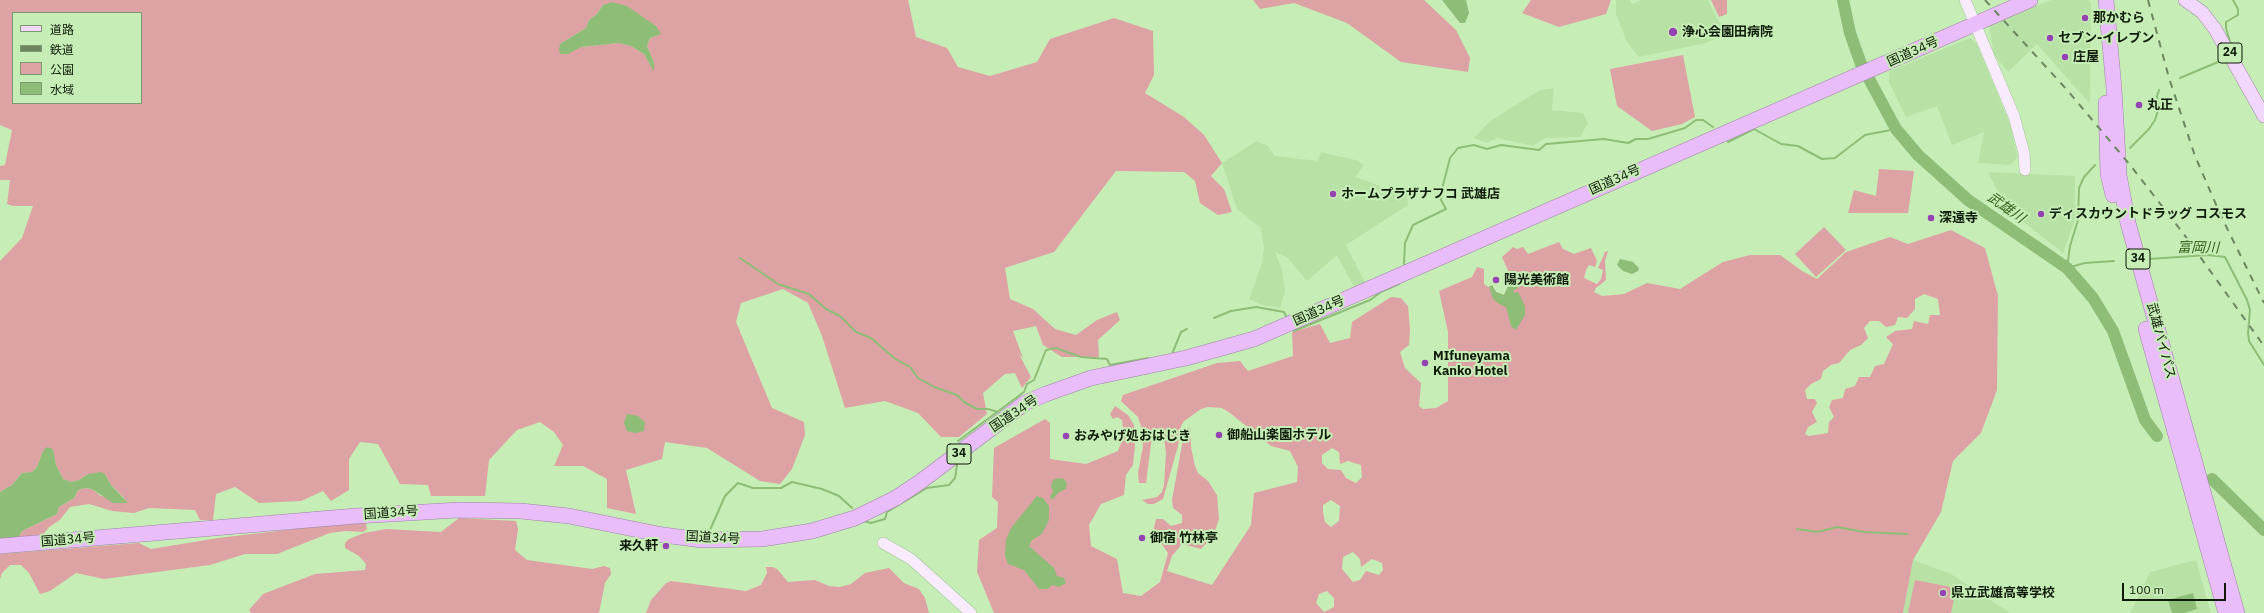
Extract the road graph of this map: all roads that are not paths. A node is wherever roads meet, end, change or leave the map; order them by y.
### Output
1 (1965, 0) edge
2 (2030, 0) edge
3 (2185, 0) edge
4 (2105, 2) edge
5 (1975, 24) junction
6 (2111, 65) junction
7 (2264, 116) edge
8 (2025, 170) dead end
9 (883, 543) dead end
10 (0, 546) edge
11 (971, 613) edge
12 (2226, 613) edge
13 (2237, 613) edge

1 - 5 street
2 - 5 highway, 国道34号 / 34
3 - 7 main road, 24
4 - 6 highway, 武雄バイパス / 34
5 - 8 street
5 - 10 highway, 国道34号 / 34
6 - 12 highway, 武雄バイパス / 34
6 - 13 highway, 武雄バイパス / 34
9 - 11 street

